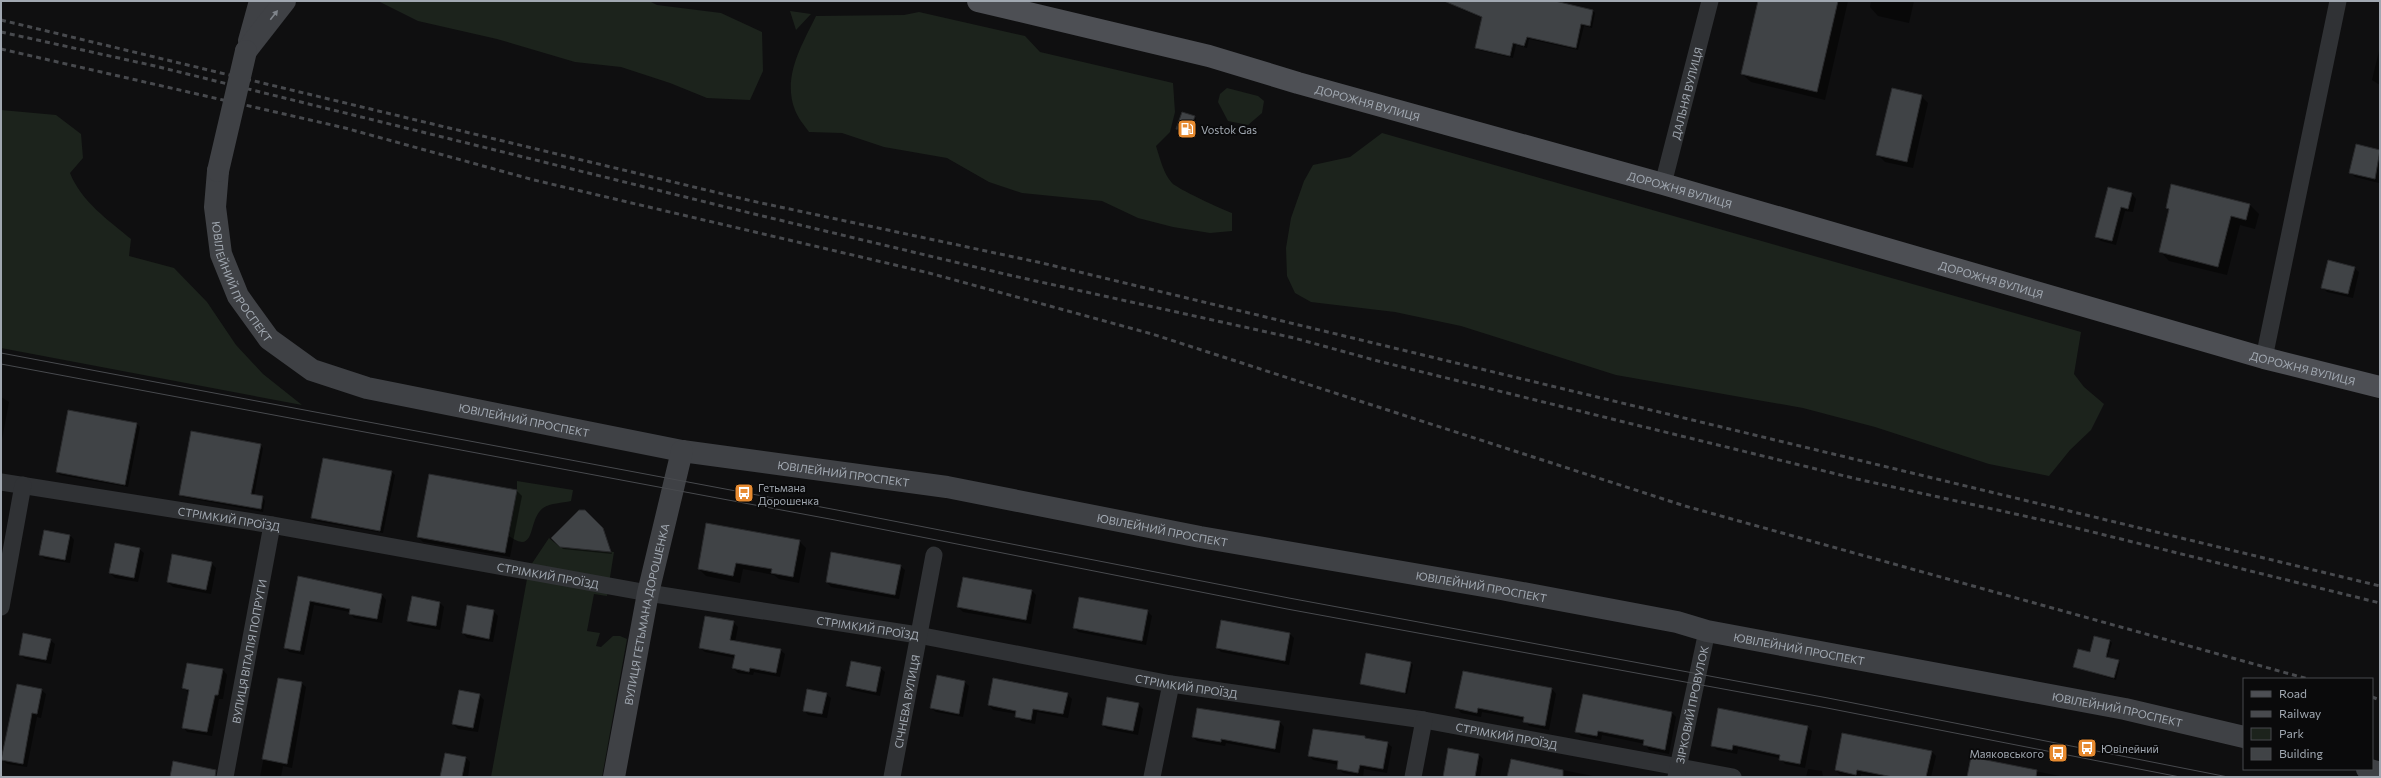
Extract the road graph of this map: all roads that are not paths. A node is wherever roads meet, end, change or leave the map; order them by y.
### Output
1 (260, 1) edge
2 (285, 1) edge
3 (978, 1) edge
4 (1710, 1) edge
5 (2338, 1) edge
6 (246, 52) junction
7 (1663, 184) junction
8 (2264, 358) junction
9 (2380, 387) edge
10 (682, 452) junction
11 (1, 482) edge
12 (22, 485) junction
13 (272, 525) junction
14 (934, 555) dead end
15 (648, 593) junction
16 (1, 606) edge
17 (1707, 631) junction
18 (918, 635) junction
19 (1171, 684) junction
20 (1424, 720) junction
21 (2243, 737) edge
22 (2370, 770) edge
23 (1677, 772) edge
24 (2380, 773) edge
25 (225, 777) edge
26 (614, 777) edge
27 (892, 777) edge
28 (1152, 777) edge
29 (1413, 777) edge
30 (1734, 777) edge

1 - 6 main road, ЮВІЛЕЙНИЙ ПРОСПЕКТ
6 -> 2 main road
3 - 7 main road, ДОРОЖНЯ ВУЛИЦЯ
4 - 7 street, ДАЛЬНЯ ВУЛИЦЯ
5 - 8 street
6 - 10 main road, ЮВІЛЕЙНИЙ ПРОСПЕКТ, bridge
7 - 8 main road, ДОРОЖНЯ ВУЛИЦЯ
8 - 9 main road, ДОРОЖНЯ ВУЛИЦЯ
10 - 15 main road, ВУЛИЦЯ ГЕТЬМАНА ДОРОШЕНКА
10 - 17 main road, ЮВІЛЕЙНИЙ ПРОСПЕКТ
11 - 12 street, СТРІМКИЙ ПРОЇЗД
12 - 13 street, СТРІМКИЙ ПРОЇЗД
12 - 16 street
13 - 15 street, СТРІМКИЙ ПРОЇЗД
13 - 25 street, ВУЛИЦЯ ВІТАЛІЯ ПОПРУГИ
14 - 18 street, СІЧНЕВА ВУЛИЦЯ
15 - 18 street, СТРІМКИЙ ПРОЇЗД
15 - 26 main road, ВУЛИЦЯ ГЕТЬМАНА ДОРОШЕНКА
17 - 21 main road, ЮВІЛЕЙНИЙ ПРОСПЕКТ
17 - 23 street, ЗІРКОВИЙ ПРОВУЛОК
18 - 19 street, СТРІМКИЙ ПРОЇЗД
18 - 27 street, СІЧНЕВА ВУЛИЦЯ
19 - 20 street, СТРІМКИЙ ПРОЇЗД
19 - 28 street
20 - 23 street, СТРІМКИЙ ПРОЇЗД
20 - 29 street
22 - 24 main road
23 - 30 street, СТРІМКИЙ ПРОЇЗД

